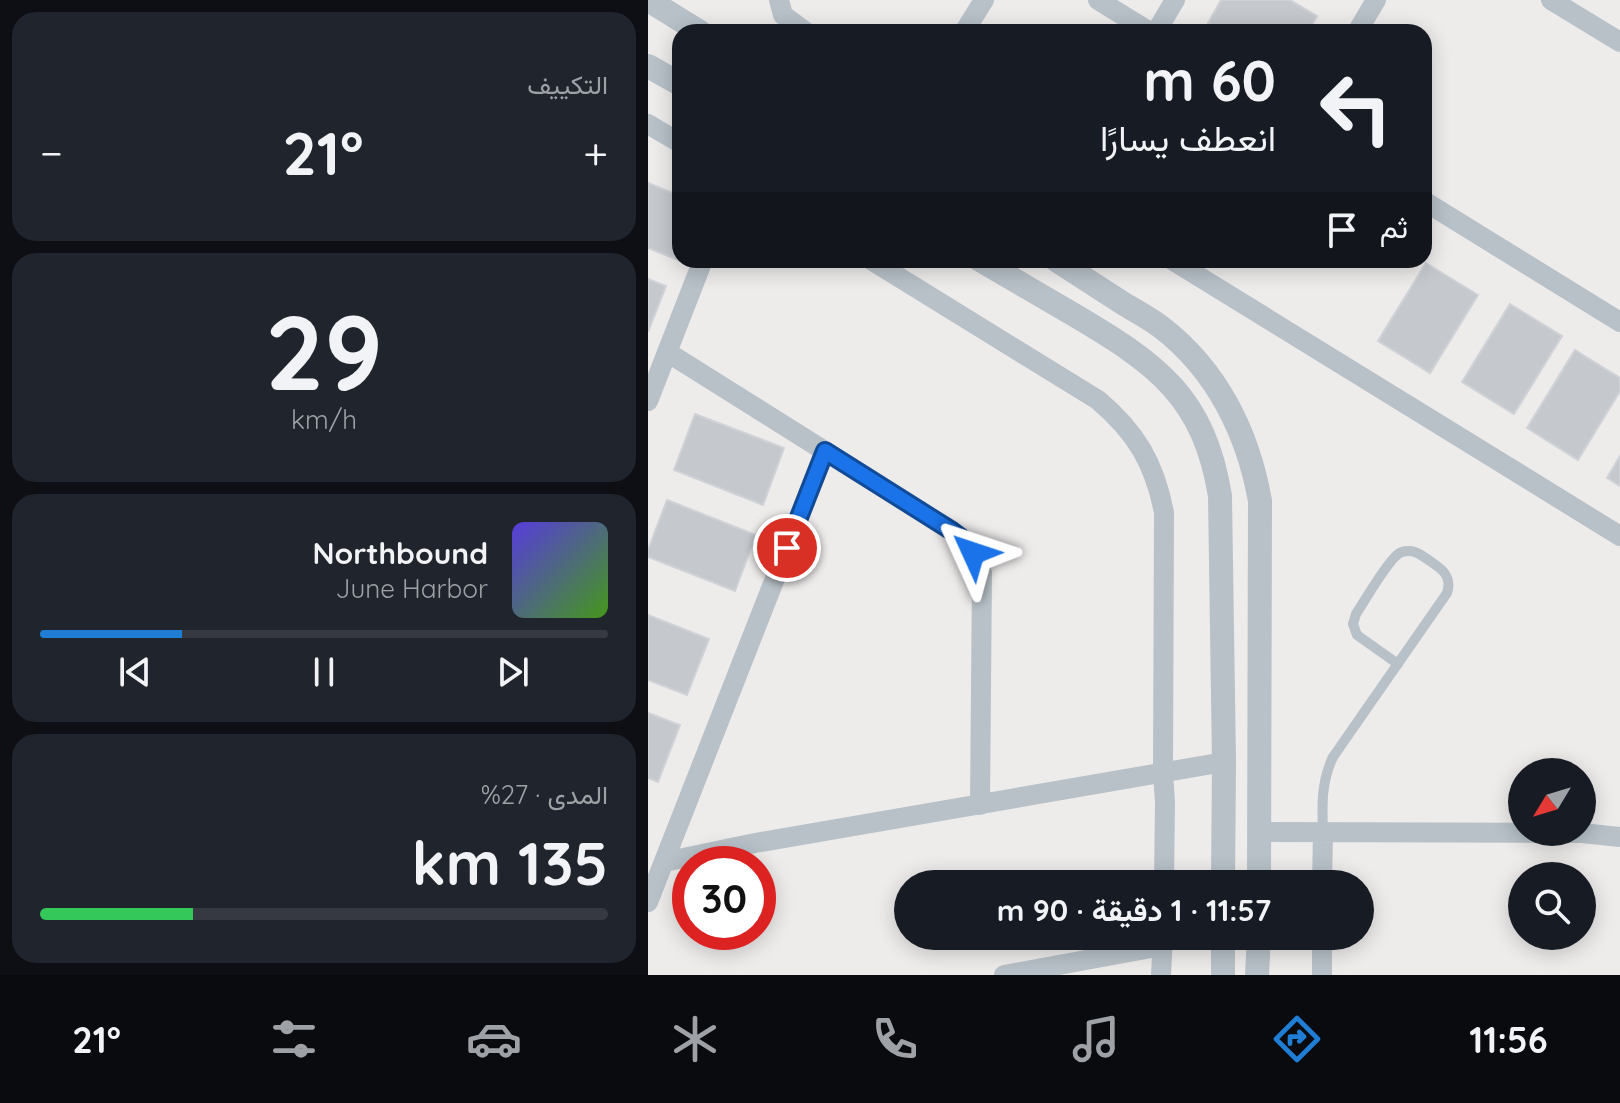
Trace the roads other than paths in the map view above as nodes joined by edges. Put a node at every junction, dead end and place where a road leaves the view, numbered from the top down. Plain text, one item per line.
1 (648, 0) edge
2 (768, 0) edge
3 (779, 0) edge
4 (984, 0) edge
5 (1098, 0) edge
6 (1175, 0) edge
7 (1376, 0) edge
8 (1551, 0) edge
9 (648, 20) edge
10 (686, 24) edge
11 (778, 24) edge
12 (795, 24) edge
13 (969, 24) edge
14 (1137, 24) edge
15 (1161, 24) edge
16 (1362, 24) edge
17 (672, 26) edge
18 (1620, 42) edge
19 (648, 66) edge
20 (672, 80) edge
21 (648, 124) edge
22 (672, 138) edge
23 (1432, 206) edge
24 (700, 268) edge
25 (884, 268) edge
26 (994, 268) edge
27 (1068, 268) edge
28 (1185, 268) edge
29 (1620, 322) edge
30 (667, 352) junction
31 (648, 401) edge
32 (825, 451) junction
33 (1620, 536) edge
34 (1398, 664) junction
35 (1224, 762) junction
36 (1163, 773) junction
37 (980, 805) junction
38 (1259, 832) junction
39 (1323, 833) junction
40 (1620, 837) edge
41 (664, 862) junction
42 (1164, 870) edge
43 (1223, 870) edge
44 (1259, 870) edge
45 (1322, 870) edge
46 (648, 902) edge
47 (1120, 950) edge
48 (1162, 950) edge
49 (1223, 950) edge
50 (1258, 950) edge
51 (1322, 950) edge
52 (1004, 975) edge
53 (1161, 975) edge
54 (1223, 975) edge
55 (1257, 975) edge
56 (1322, 975) edge

1 - 10 street
2 - 11 street
3 - 12 street
4 - 13 street
5 - 14 street
6 - 15 street
7 - 16 street
8 - 18 street
9 - 17 street
19 - 20 street
21 - 22 street
23 - 29 street
24 - 30 street
25 - 36 street
26 - 35 street
27 - 38 street
28 - 33 street
30 - 31 street
30 - 32 street
32 - 37 street
32 - 41 street
34 - 34 lane
34 - 39 lane
35 - 36 street
35 - 43 street
36 - 37 street
36 - 42 street
37 - 41 street
38 - 39 street
38 - 44 street
39 - 40 street
39 - 45 street
41 - 46 street
47 - 52 street
48 - 53 street
49 - 54 street
50 - 55 street
51 - 56 street

